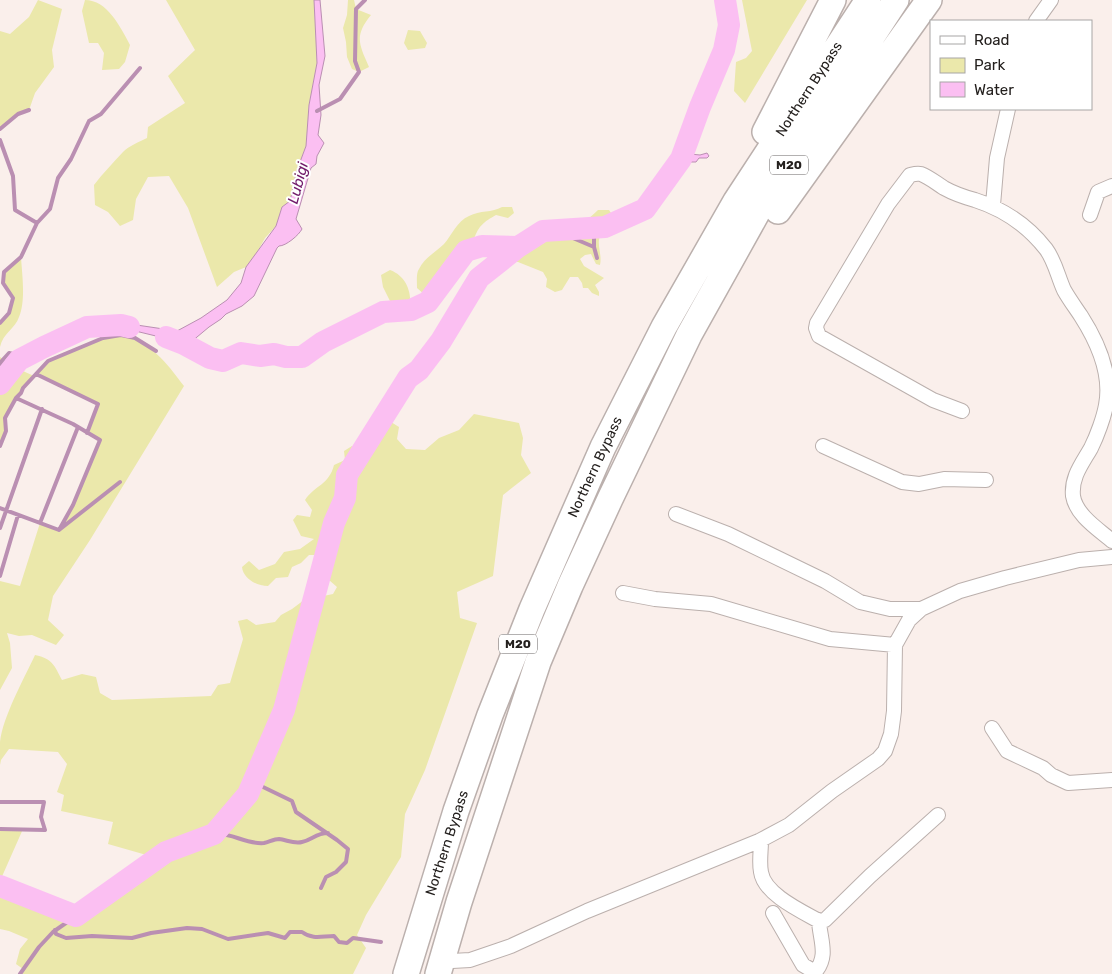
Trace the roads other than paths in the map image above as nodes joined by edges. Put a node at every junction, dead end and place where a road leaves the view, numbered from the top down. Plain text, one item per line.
1 (833, 0) edge
2 (868, 0) edge
3 (896, 0) edge
4 (929, 0) edge
5 (1051, 0) edge
6 (1037, 20) edge
7 (1008, 110) edge
8 (1112, 186) edge
9 (993, 206) junction
10 (1090, 215) dead end
11 (664, 328) junction
12 (689, 335) junction
13 (962, 411) dead end
14 (823, 446) dead end
15 (986, 480) dead end
16 (676, 514) dead end
17 (1112, 541) edge
18 (1112, 557) edge
19 (623, 593) dead end
20 (920, 609) junction
21 (895, 645) junction
22 (992, 728) dead end
23 (1112, 780) edge
24 (938, 816) dead end
25 (761, 841) junction
26 (773, 913) dead end
27 (819, 921) junction
28 (445, 968) edge
29 (406, 974) edge

1 - 11 highway
2 - 11 highway, Northern Bypass / M20
3 - 12 highway, Northern Bypass / M20
4 - 12 highway
5 - 6 street
7 - 9 street
8 - 10 street
9 - 13 street
9 - 17 street
11 - 29 highway, Northern Bypass / M20
12 - 28 highway, Northern Bypass / M20
14 - 15 street
16 - 20 street
18 - 20 street
19 - 21 street
20 - 21 street
21 - 25 street
22 - 23 street
24 - 27 street
25 - 27 street
25 - 28 street
26 - 27 street

